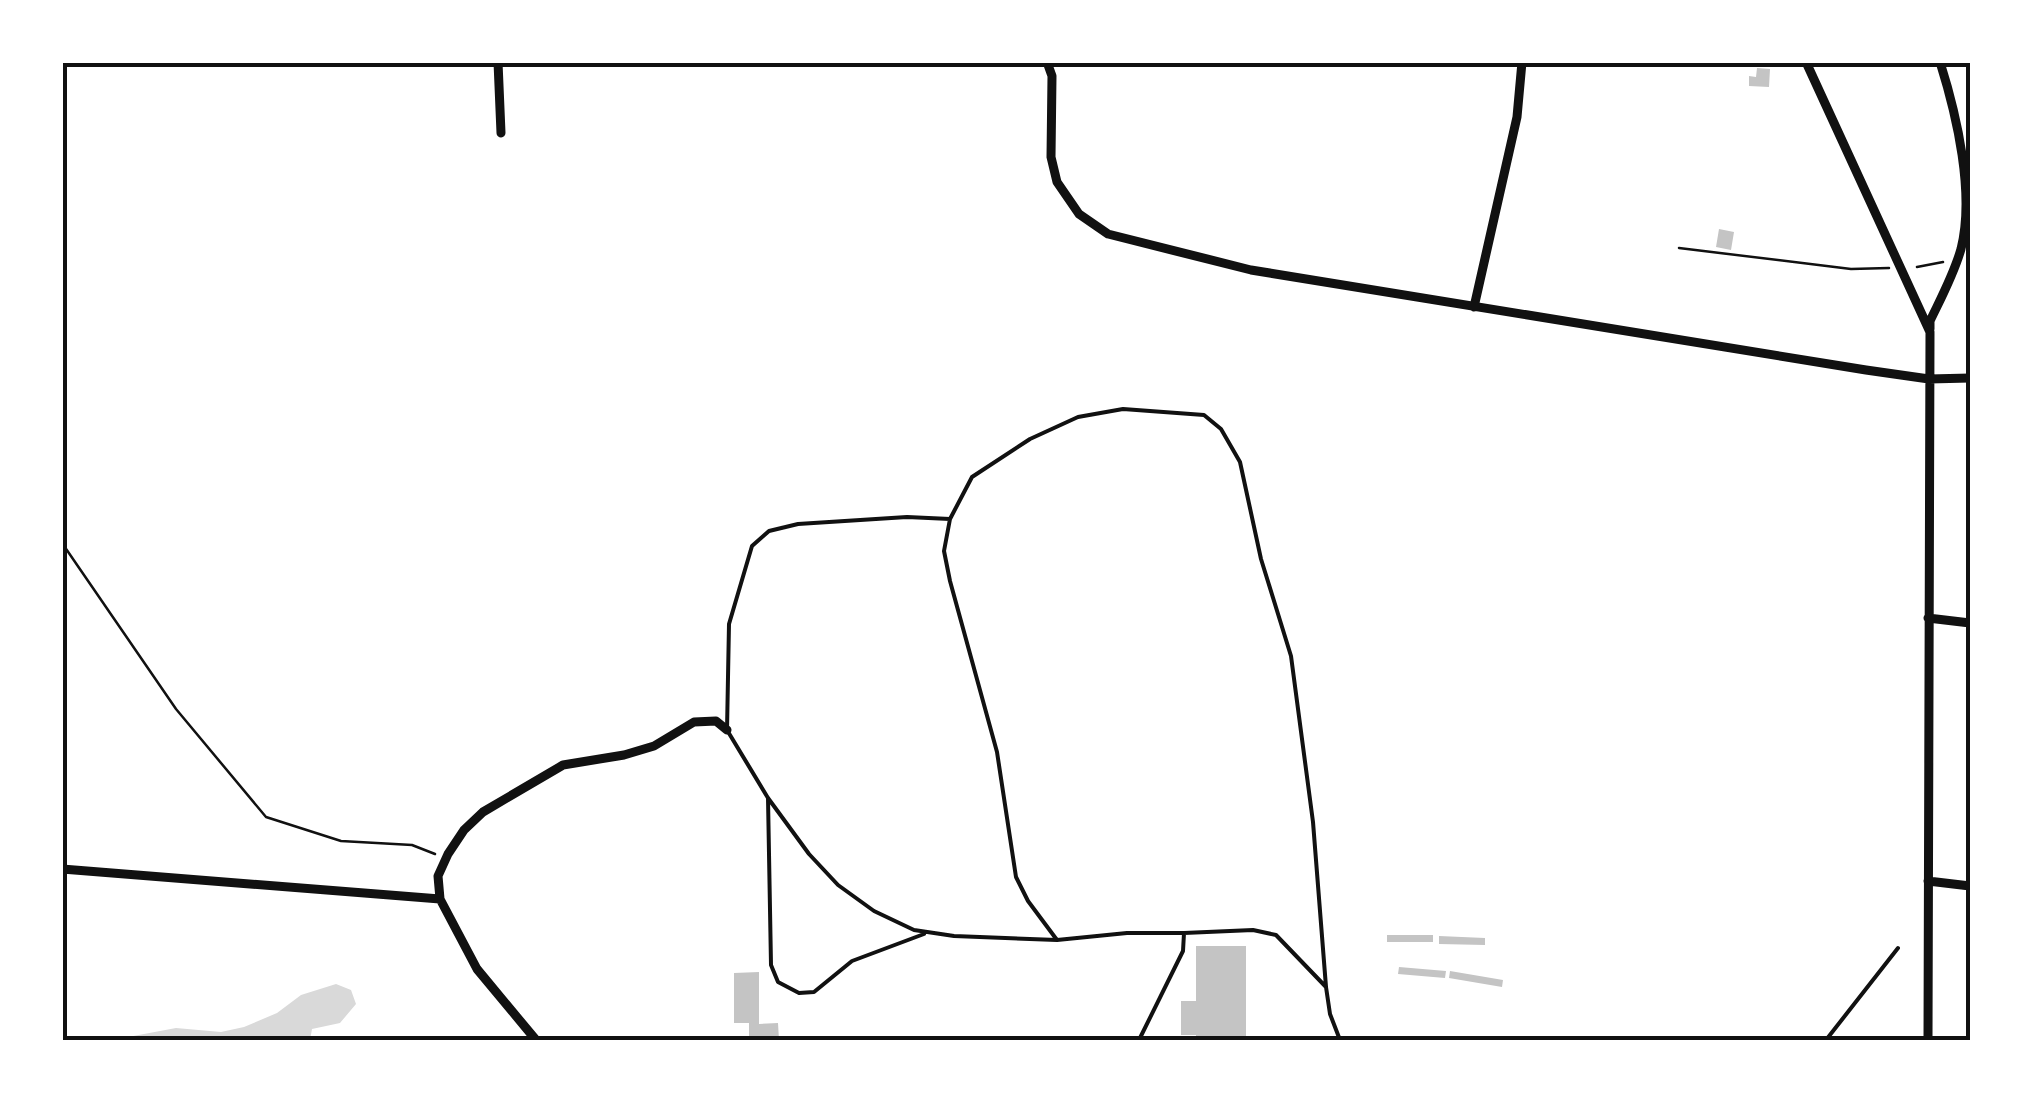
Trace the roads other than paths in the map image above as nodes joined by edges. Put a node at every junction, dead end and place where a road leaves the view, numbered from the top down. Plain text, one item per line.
1 (498, 62) edge
2 (1047, 62) edge
3 (1522, 62) edge
4 (1806, 62) edge
5 (1940, 62) edge
6 (501, 132) dead end
7 (1474, 308) junction
8 (1930, 332) junction
9 (1929, 378) junction
10 (1970, 378) edge
11 (950, 519) junction
12 (1928, 618) junction
13 (1970, 623) edge
14 (727, 730) junction
15 (768, 798) junction
16 (62, 869) edge
17 (1928, 881) junction
18 (1970, 886) edge
19 (440, 900) junction
20 (929, 933) junction
21 (1184, 933) junction
22 (1057, 940) junction
23 (1898, 948) dead end
24 (1326, 987) junction
25 (536, 1040) edge
26 (1140, 1040) edge
27 (1340, 1040) edge
28 (1826, 1040) edge
29 (1928, 1040) edge

1 - 6 street
2 - 7 street
3 - 7 street
4 - 8 street
5 - 8 street
7 - 9 street
8 - 9 street
9 - 10 street
9 - 12 street
11 - 14 lane
11 - 22 lane
11 - 24 lane
12 - 13 street
12 - 17 street
14 - 15 lane
14 - 19 street
15 - 20 lane
15 - 20 lane
16 - 19 street
17 - 18 street
17 - 29 street
19 - 25 street
20 - 22 lane
21 - 22 lane
21 - 24 lane
21 - 26 lane
23 - 28 lane
24 - 27 lane

